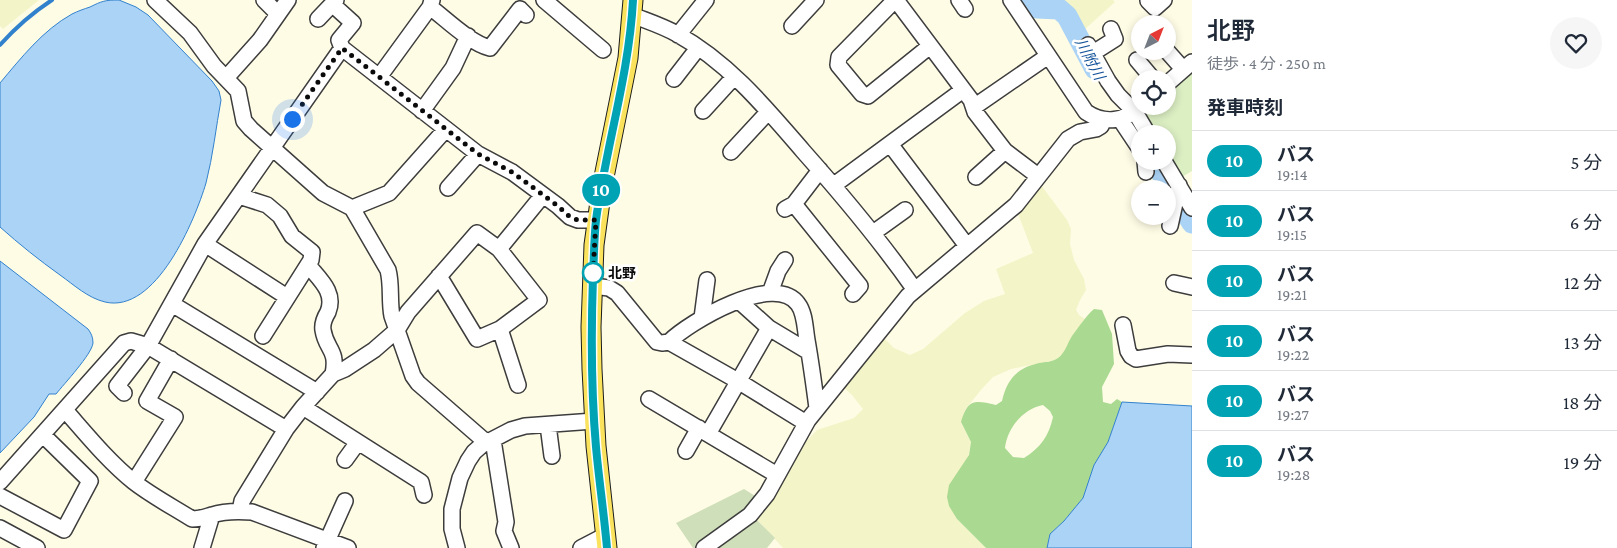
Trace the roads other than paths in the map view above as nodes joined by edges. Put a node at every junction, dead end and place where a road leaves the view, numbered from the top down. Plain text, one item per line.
1 (155, 0) edge
2 (264, 0) edge
3 (288, 0) edge
4 (544, 0) edge
5 (706, 0) edge
6 (816, 0) edge
7 (895, 0) edge
8 (1011, 0) edge
9 (1164, 0) edge
10 (1148, 1) edge
11 (334, 2) edge
12 (431, 3) edge
13 (632, 7) edge
14 (278, 14) junction
15 (526, 15) dead end
16 (318, 19) dead end
17 (792, 26) dead end
18 (1111, 29) dead end
19 (678, 35) junction
20 (468, 36) junction
21 (930, 46) junction
22 (342, 48) junction
23 (698, 48) junction
24 (628, 53) junction
25 (1048, 56) junction
26 (1176, 57) edge
27 (1137, 60) dead end
28 (1188, 66) edge
29 (1145, 70) edge
30 (1176, 76) edge
31 (734, 77) junction
32 (226, 78) junction
33 (379, 78) junction
34 (674, 80) dead end
35 (963, 90) junction
36 (974, 107) junction
37 (422, 111) junction
38 (703, 111) dead end
39 (768, 112) junction
40 (1130, 114) edge
41 (1104, 120) junction
42 (1140, 125) edge
43 (446, 129) junction
44 (890, 144) junction
45 (272, 148) junction
46 (1005, 151) junction
47 (731, 152) dead end
48 (478, 154) junction
49 (820, 170) junction
50 (1168, 170) edge
51 (1038, 176) junction
52 (976, 177) dead end
53 (834, 185) junction
54 (448, 188) dead end
55 (1177, 193) junction
56 (542, 195) junction
57 (239, 196) junction
58 (352, 208) junction
59 (1192, 208) edge
60 (905, 210) dead end
61 (596, 220) junction
62 (1170, 226) dead end
63 (874, 233) junction
64 (205, 244) junction
65 (967, 246) junction
66 (499, 249) junction
67 (785, 260) dead end
68 (308, 265) junction
69 (439, 276) junction
70 (707, 280) dead end
71 (1174, 283) dead end
72 (593, 286) junction
73 (1192, 287) edge
74 (915, 290) junction
75 (770, 293) junction
76 (853, 294) dead end
77 (287, 298) junction
78 (739, 301) junction
79 (172, 304) junction
80 (702, 318) junction
81 (1123, 325) dead end
82 (500, 328) junction
83 (769, 328) junction
84 (397, 330) junction
85 (263, 336) dead end
86 (669, 342) junction
87 (148, 346) junction
88 (808, 352) junction
89 (1192, 355) edge
90 (171, 359) junction
91 (333, 374) junction
92 (738, 381) junction
93 (518, 385) dead end
94 (317, 392) junction
95 (124, 393) dead end
96 (649, 399) dead end
97 (303, 407) junction
98 (817, 408) junction
99 (65, 410) junction
100 (594, 421) junction
101 (806, 423) junction
102 (548, 425) junction
103 (286, 429) junction
104 (703, 431) junction
105 (43, 435) junction
106 (490, 441) junction
107 (358, 442) junction
108 (686, 451) dead end
109 (552, 456) dead end
110 (345, 460) dead end
111 (777, 475) junction
112 (0, 482) edge
113 (134, 482) junction
114 (424, 495) dead end
115 (0, 496) edge
116 (345, 501) dead end
117 (240, 511) junction
118 (212, 515) junction
119 (0, 528) edge
120 (606, 542) edge
121 (325, 544) edge
122 (32, 547) edge
123 (202, 548) edge
124 (348, 548) edge
125 (457, 548) edge
126 (511, 548) edge
127 (581, 548) edge
128 (704, 548) edge

1 - 32 street
2 - 14 street
3 - 14 street
4 - 24 street
5 - 19 street
6 - 17 street
7 - 21 street
7 - 21 street
8 - 25 street
9 - 10 street
11 - 16 street
11 - 22 street
12 - 20 street
12 - 33 street
13 - 19 street
13 - 24 main road
14 - 32 street
15 - 20 street
18 - 40 street
19 - 23 street
20 - 37 street
21 - 35 street
22 - 33 street
22 - 45 street
23 - 31 street
23 - 34 street
24 - 61 main road
25 - 36 street
25 - 41 street
26 - 28 street
27 - 29 street
28 - 30 street
31 - 38 street
31 - 39 street
32 - 45 street
33 - 37 street
35 - 36 street
35 - 44 street
36 - 46 street
37 - 43 street
39 - 47 street
39 - 49 street
40 - 41 street
40 - 42 street
41 - 51 street
43 - 48 street
43 - 58 street
44 - 53 street
44 - 65 street
45 - 57 street
45 - 58 street
46 - 51 street
46 - 52 street
48 - 54 street
48 - 56 street
49 - 53 street
49 - 76 street
50 - 55 street
51 - 65 street
53 - 63 street
55 - 59 street
55 - 62 street
56 - 61 street
56 - 66 street
57 - 64 street
57 - 68 street
58 - 84 street
60 - 63 street
61 - 72 main road
63 - 74 street
64 - 77 street
64 - 79 street
65 - 74 street
66 - 69 street
66 - 82 street
67 - 75 street
68 - 77 street
68 - 91 street
69 - 82 street
69 - 84 street
70 - 80 street
71 - 73 street
72 - 86 street
72 - 100 main road
74 - 98 street
75 - 78 street
75 - 88 street
77 - 85 street
78 - 80 street
78 - 83 street
79 - 87 street
79 - 94 street
80 - 86 street
81 - 89 street
82 - 93 street
83 - 88 street
83 - 92 street
84 - 91 street
84 - 106 street
86 - 92 street
87 - 90 street
87 - 95 street
87 - 99 street
88 - 98 street
90 - 103 street
90 - 113 street
91 - 94 street
92 - 101 street
92 - 104 street
94 - 97 street
96 - 104 street
97 - 103 street
97 - 107 street
98 - 101 street
99 - 105 street
99 - 113 street
100 - 102 street
100 - 120 main road
101 - 111 street
102 - 106 street
102 - 109 street
103 - 117 street
104 - 108 street
104 - 111 street
105 - 112 street
105 - 115 street
106 - 125 street
106 - 126 street
107 - 110 street
107 - 114 street
111 - 128 street
113 - 118 street
116 - 121 street
117 - 118 street
117 - 121 street
118 - 123 street
119 - 122 street
120 - 127 street
121 - 124 street

